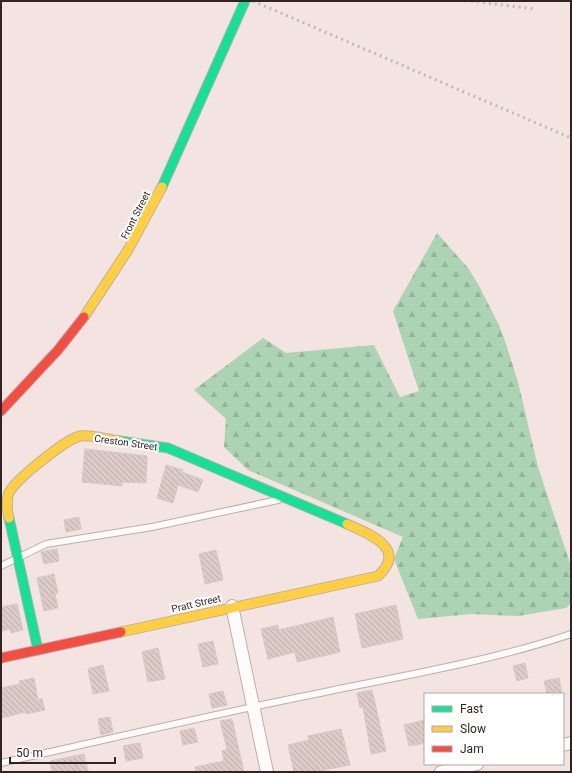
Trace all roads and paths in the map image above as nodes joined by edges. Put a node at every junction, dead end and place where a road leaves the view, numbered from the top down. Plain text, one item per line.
1 (245, 1) edge
2 (1, 411) edge
3 (287, 498) junction
4 (17, 558) junction
5 (390, 562) joint
6 (1, 566) edge
7 (232, 606) junction
8 (571, 634) edge
9 (38, 650) junction
10 (1, 658) edge
11 (254, 706) junction
12 (1, 763) edge
13 (472, 765) edge
14 (267, 772) edge
15 (441, 772) edge

1 - 2 street, Front Street
3 - 4 lane
3 - 4 street, Creston Street
3 - 5 street, Creston Street
4 - 6 lane
4 - 9 street, Creston Street
5 - 7 street, Pratt Street
7 - 9 street, Pratt Street
7 - 11 street
8 - 11 lane
9 - 10 street, Pratt Street
11 - 12 lane
11 - 14 street
13 - 15 street

